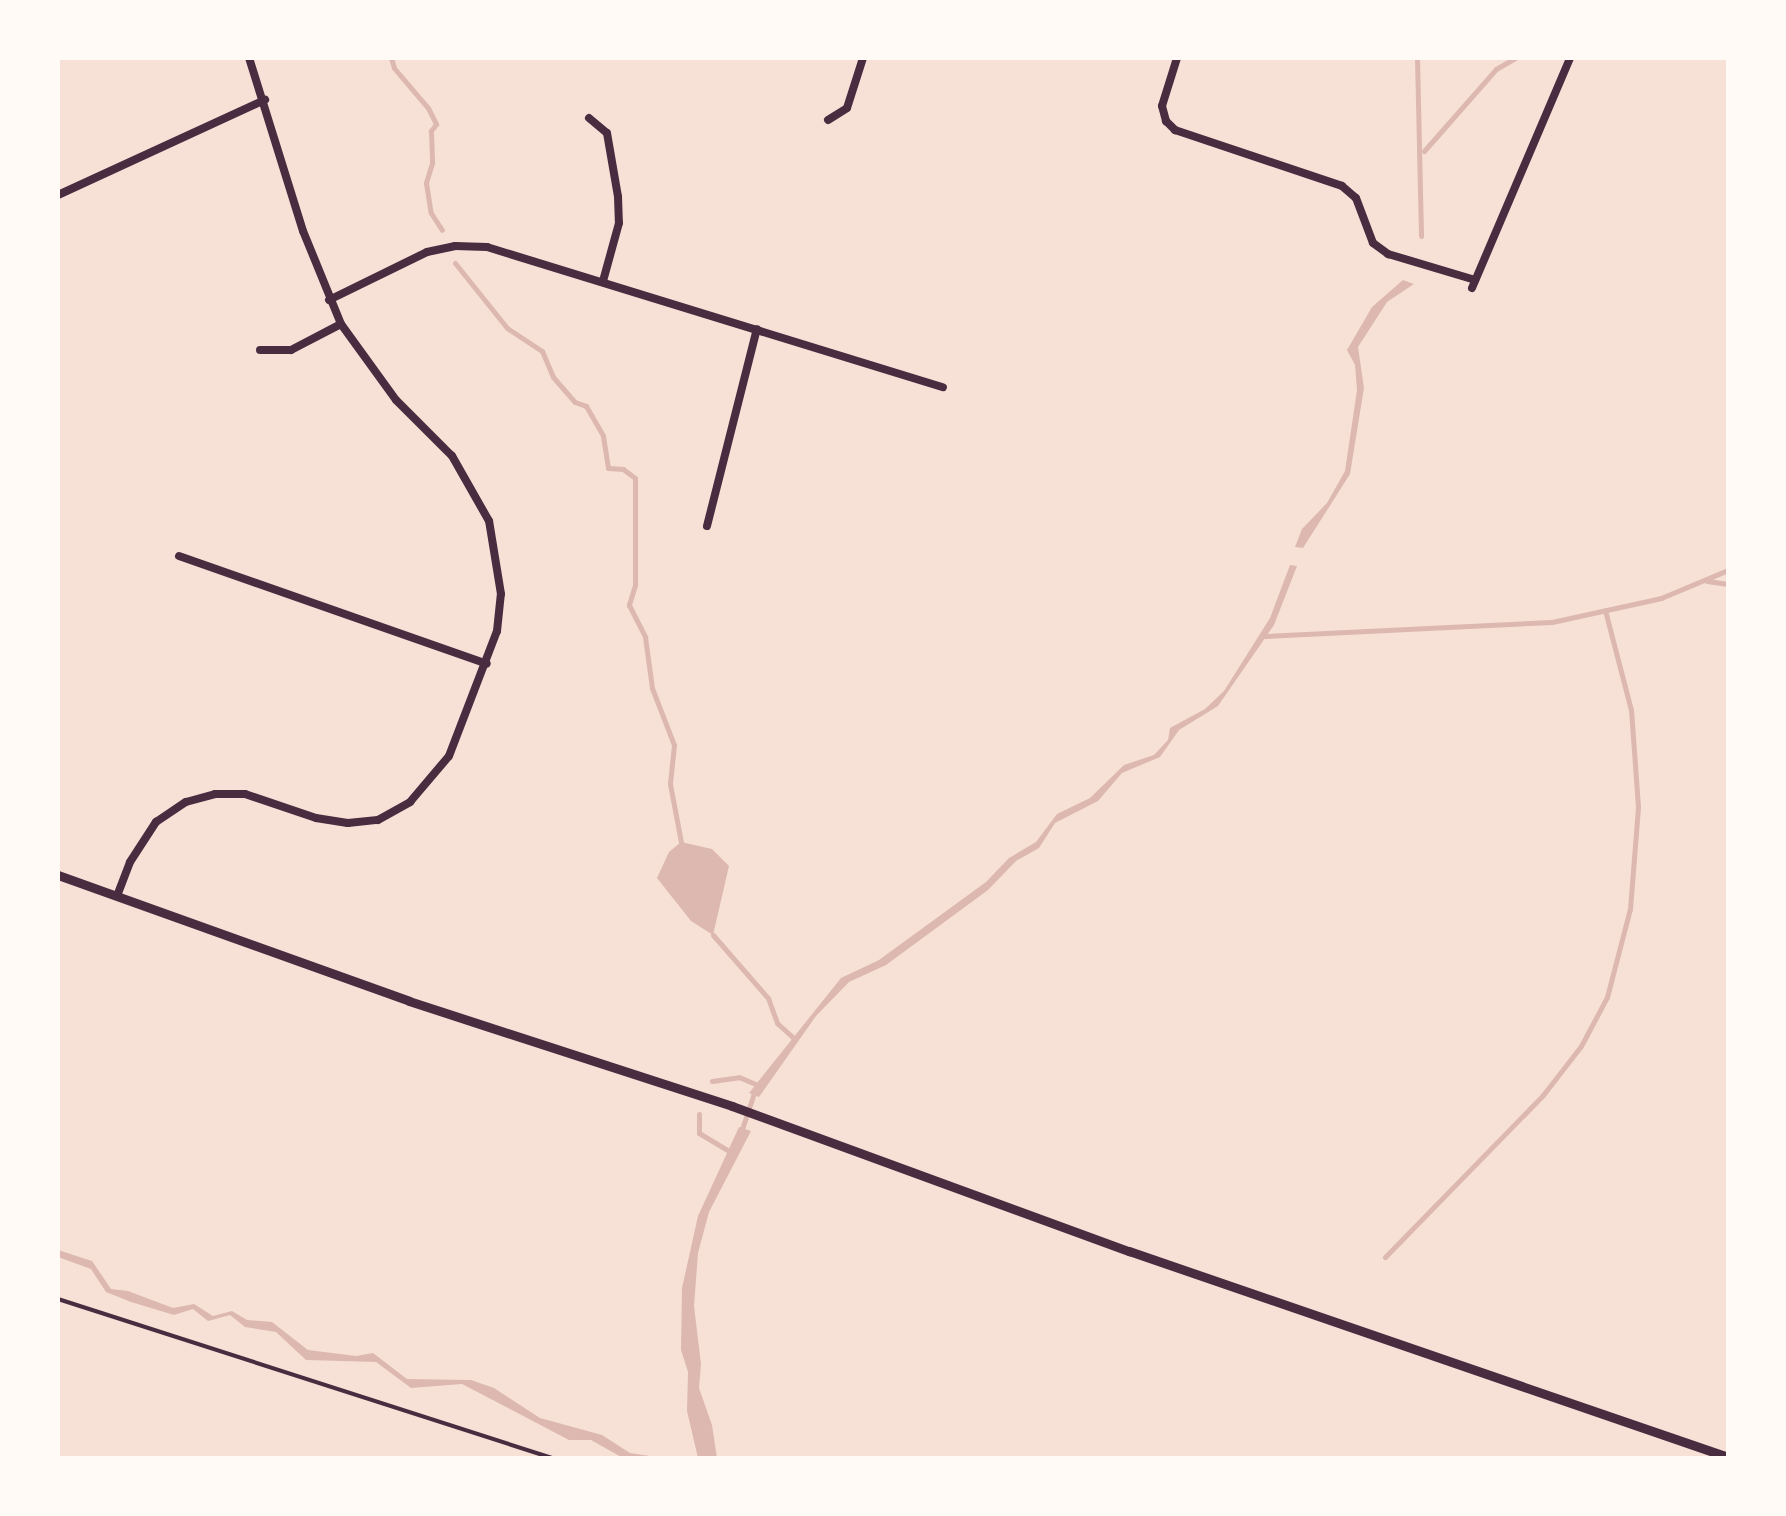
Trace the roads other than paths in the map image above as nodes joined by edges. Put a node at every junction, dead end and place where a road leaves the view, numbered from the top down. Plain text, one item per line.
1 (250, 58) edge
2 (863, 58) edge
3 (1177, 58) edge
4 (1570, 58) edge
5 (266, 100) junction
6 (589, 118) dead end
7 (828, 120) dead end
8 (58, 195) edge
9 (603, 281) junction
10 (329, 300) junction
11 (341, 324) junction
12 (757, 330) junction
13 (260, 350) dead end
14 (943, 387) dead end
15 (707, 526) dead end
16 (180, 556) dead end
17 (487, 664) junction
18 (58, 875) edge
19 (117, 896) junction
20 (58, 1300) edge
21 (1728, 1457) edge
22 (552, 1458) edge

1 - 5 street
2 - 7 street
3 - 4 street
5 - 8 street
5 - 10 street
6 - 9 street
9 - 10 street
9 - 12 street
10 - 11 street
11 - 13 street
11 - 17 street
12 - 14 street
12 - 15 street
16 - 17 street
17 - 19 street
18 - 19 street
19 - 21 street
20 - 22 lane

